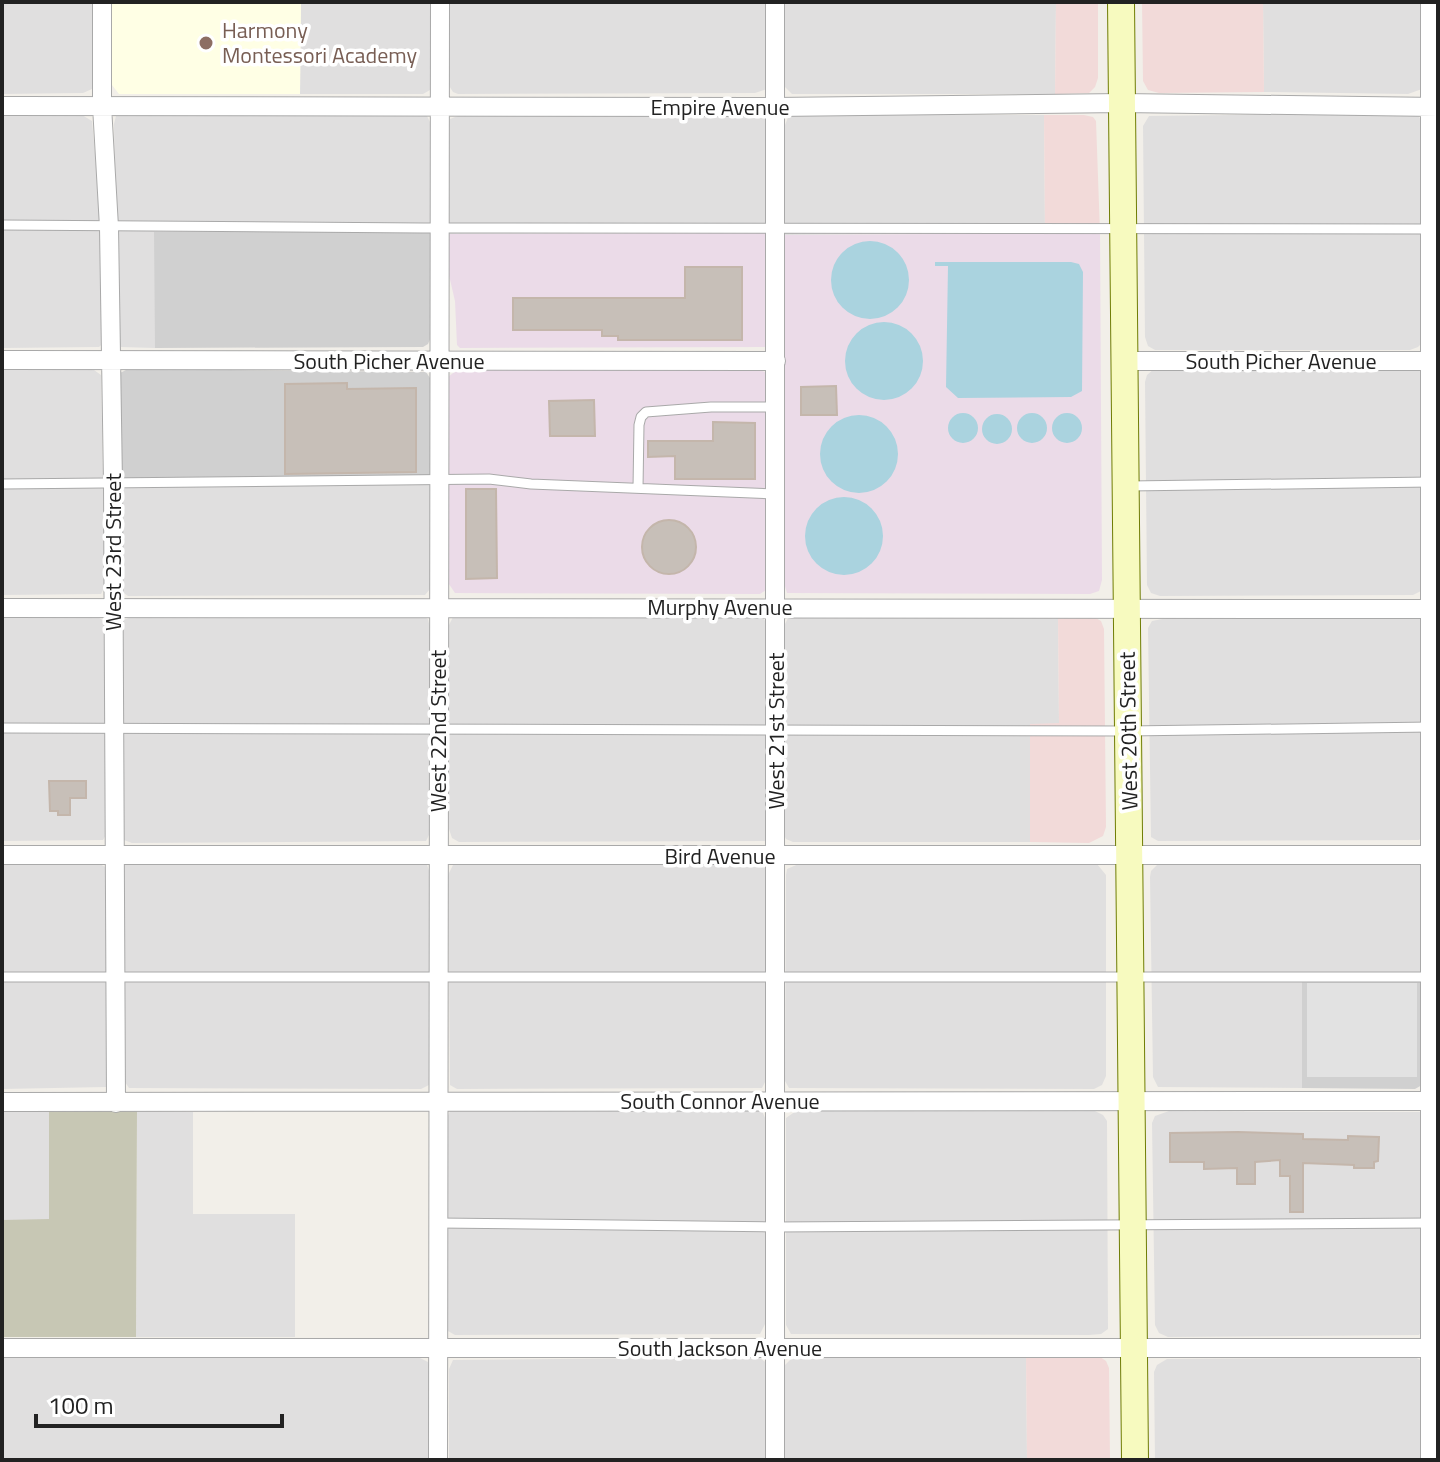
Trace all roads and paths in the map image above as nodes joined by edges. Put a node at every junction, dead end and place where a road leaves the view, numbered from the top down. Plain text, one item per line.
1 (102, 2) edge
2 (440, 2) edge
3 (775, 2) edge
4 (1121, 2) edge
5 (1430, 2) edge
6 (1122, 103) junction
7 (2, 106) edge
8 (102, 106) junction
9 (1434, 106) edge
10 (438, 107) junction
11 (775, 107) junction
12 (2, 225) edge
13 (109, 227) junction
14 (775, 227) junction
15 (438, 228) junction
16 (1123, 229) junction
17 (1434, 229) edge
18 (2, 360) edge
19 (110, 360) junction
20 (438, 361) junction
21 (776, 361) junction
22 (1124, 361) junction
23 (1434, 361) edge
24 (774, 407) junction
25 (438, 479) junction
26 (1434, 482) edge
27 (2, 484) edge
28 (113, 484) junction
29 (1126, 486) junction
30 (638, 488) junction
31 (776, 494) junction
32 (438, 607) junction
33 (776, 607) junction
34 (2, 608) edge
35 (114, 608) junction
36 (1127, 609) junction
37 (1434, 609) edge
38 (115, 727) junction
39 (1434, 727) edge
40 (2, 728) edge
41 (438, 729) junction
42 (776, 730) junction
43 (1128, 731) junction
44 (115, 854) junction
45 (2, 855) edge
46 (438, 855) junction
47 (1434, 855) edge
48 (775, 856) junction
49 (1129, 856) junction
50 (2, 977) edge
51 (116, 977) junction
52 (775, 977) junction
53 (1130, 977) junction
54 (1434, 977) edge
55 (438, 978) junction
56 (775, 1101) junction
57 (1132, 1101) junction
58 (1434, 1101) edge
59 (2, 1102) edge
60 (438, 1102) junction
61 (116, 1103) junction
62 (438, 1223) junction
63 (1431, 1223) junction
64 (1133, 1225) junction
65 (775, 1227) junction
66 (2, 1348) edge
67 (438, 1348) junction
68 (775, 1348) junction
69 (1134, 1348) junction
70 (1434, 1348) edge
71 (438, 1460) edge
72 (775, 1460) edge
73 (1135, 1460) edge
74 (1430, 1460) edge

1 - 8 street, West 23rd Street
2 - 10 street, West 22nd Street
3 - 11 street, West 21st Street
4 - 6 main road, West 20th Street
5 - 9 street
6 - 9 street, Empire Avenue
6 - 11 street, Empire Avenue
6 - 16 main road, West 20th Street
7 - 8 street, Empire Avenue
8 - 10 street, Empire Avenue
8 - 13 street, West 23rd Street
9 - 17 street
10 - 11 street, Empire Avenue
10 - 15 street, West 22nd Street
11 - 14 street, West 21st Street
12 - 13 lane
13 - 15 lane
13 - 19 street, West 23rd Street
14 - 15 lane
14 - 16 lane
14 - 21 street, West 21st Street
15 - 20 street, West 22nd Street
16 - 17 lane
16 - 22 main road, West 20th Street
17 - 23 street
18 - 19 street, South Picher Avenue
19 - 20 street, South Picher Avenue
19 - 28 street, West 23rd Street
20 - 21 street, South Picher Avenue
20 - 25 street, West 22nd Street
21 - 24 street, West 21st Street
22 - 23 street, South Picher Avenue
22 - 29 main road, West 20th Street
23 - 26 street
24 - 30 lane
24 - 31 street, West 21st Street
25 - 28 lane
25 - 30 lane
25 - 32 street, West 22nd Street
26 - 29 lane
26 - 37 street
27 - 28 lane
28 - 35 street, West 23rd Street
29 - 36 main road, West 20th Street
30 - 31 lane
31 - 33 street, West 21st Street
32 - 33 street, Murphy Avenue
32 - 35 street, Murphy Avenue
32 - 41 street, West 22nd Street
33 - 36 street, Murphy Avenue
33 - 42 street, West 21st Street
34 - 35 street, Murphy Avenue
35 - 38 street, West 23rd Street
36 - 37 street, Murphy Avenue
36 - 43 main road, West 20th Street
37 - 39 street
38 - 40 lane
38 - 41 lane
38 - 44 street, West 23rd Street
39 - 43 lane
39 - 47 street
41 - 42 lane
41 - 46 street, West 22nd Street
42 - 43 lane
42 - 48 street, West 21st Street
43 - 49 main road, West 20th Street
44 - 45 street, Bird Avenue
44 - 46 street, Bird Avenue
44 - 51 street, West 23rd Street
46 - 48 street, Bird Avenue
46 - 55 street, West 22nd Street
47 - 49 street, Bird Avenue
47 - 54 street
48 - 49 street, Bird Avenue
48 - 52 street, West 21st Street
49 - 53 main road, West 20th Street
50 - 51 lane
51 - 55 lane
51 - 61 street, West 23rd Street
52 - 53 lane
52 - 55 lane
52 - 56 street, West 21st Street
53 - 54 lane
53 - 57 main road, West 20th Street
54 - 58 street
55 - 60 street, West 22nd Street
56 - 57 street, South Connor Avenue
56 - 60 street, South Connor Avenue
56 - 65 street, West 21st Street
57 - 58 street, South Connor Avenue
57 - 64 main road, West 20th Street
58 - 63 street
59 - 61 street, South Connor Avenue
60 - 61 street, South Connor Avenue
60 - 62 street, West 22nd Street
62 - 65 lane
62 - 67 street, West 22nd Street
63 - 64 lane
63 - 70 street
64 - 65 lane
64 - 69 main road, West 20th Street
65 - 68 street, West 21st Street
66 - 67 street, South Jackson Avenue
67 - 68 street, South Jackson Avenue
67 - 71 street, West 22nd Street
68 - 69 street, South Jackson Avenue
68 - 72 street, West 21st Street
69 - 70 street, South Jackson Avenue
69 - 73 main road, West 20th Street
70 - 74 street

